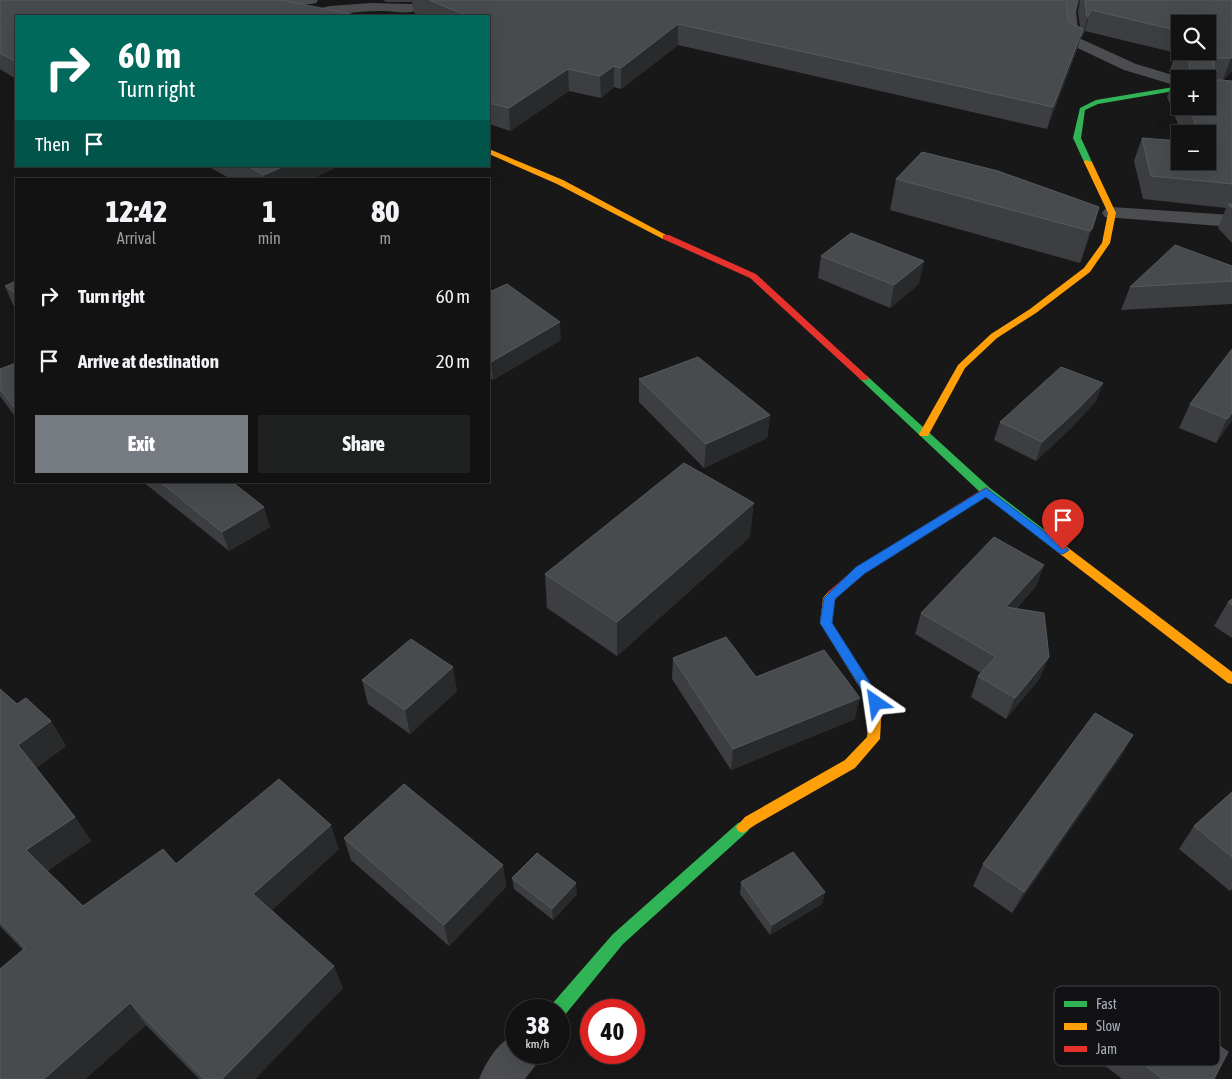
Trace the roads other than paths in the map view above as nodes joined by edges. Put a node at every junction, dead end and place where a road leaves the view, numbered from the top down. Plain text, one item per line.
1 (311, 0) edge
2 (1072, 0) edge
3 (236, 1) edge
4 (412, 8) dead end
5 (307, 15) edge
6 (1171, 79) edge
7 (1171, 90) edge
8 (490, 151) edge
9 (1112, 213) junction
10 (1232, 221) edge
11 (924, 434) junction
12 (986, 491) junction
13 (1232, 679) edge
14 (567, 999) edge
15 (511, 1064) edge
16 (499, 1079) edge

1 - 3 street
2 - 6 street
4 - 5 lane
7 - 9 street
8 - 11 street
9 - 10 street
9 - 11 street
11 - 12 street
12 - 13 street
12 - 14 street
15 - 16 street

